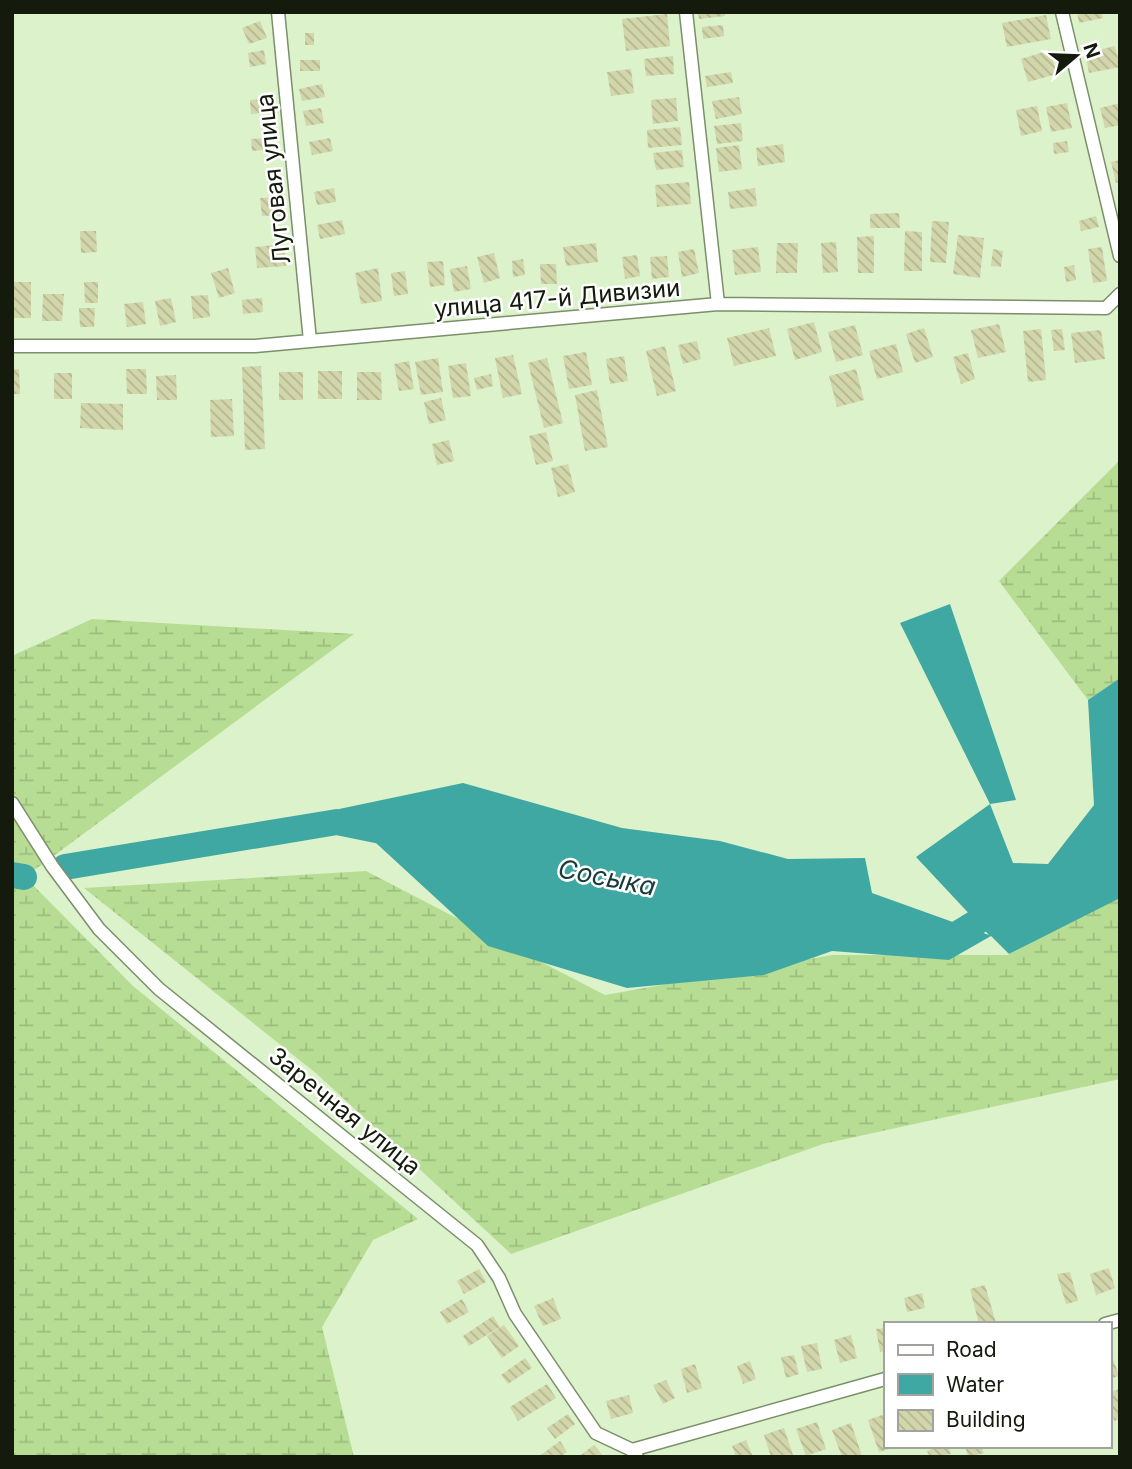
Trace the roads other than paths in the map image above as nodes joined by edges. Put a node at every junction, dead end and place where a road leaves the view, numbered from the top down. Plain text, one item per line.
1 (278, 12) edge
2 (686, 12) edge
3 (1062, 12) edge
4 (1120, 256) edge
5 (1120, 294) edge
6 (718, 304) junction
7 (310, 341) junction
8 (12, 345) edge
9 (12, 803) edge
10 (884, 1379) edge
11 (635, 1453) edge

1 - 7 street, Луговая улица
2 - 6 street
3 - 4 street
5 - 6 street, улица 417-й Дивизии
6 - 7 street, улица 417-й Дивизии
7 - 8 street, улица 417-й Дивизии
9 - 11 street, Заречная улица
10 - 11 street

